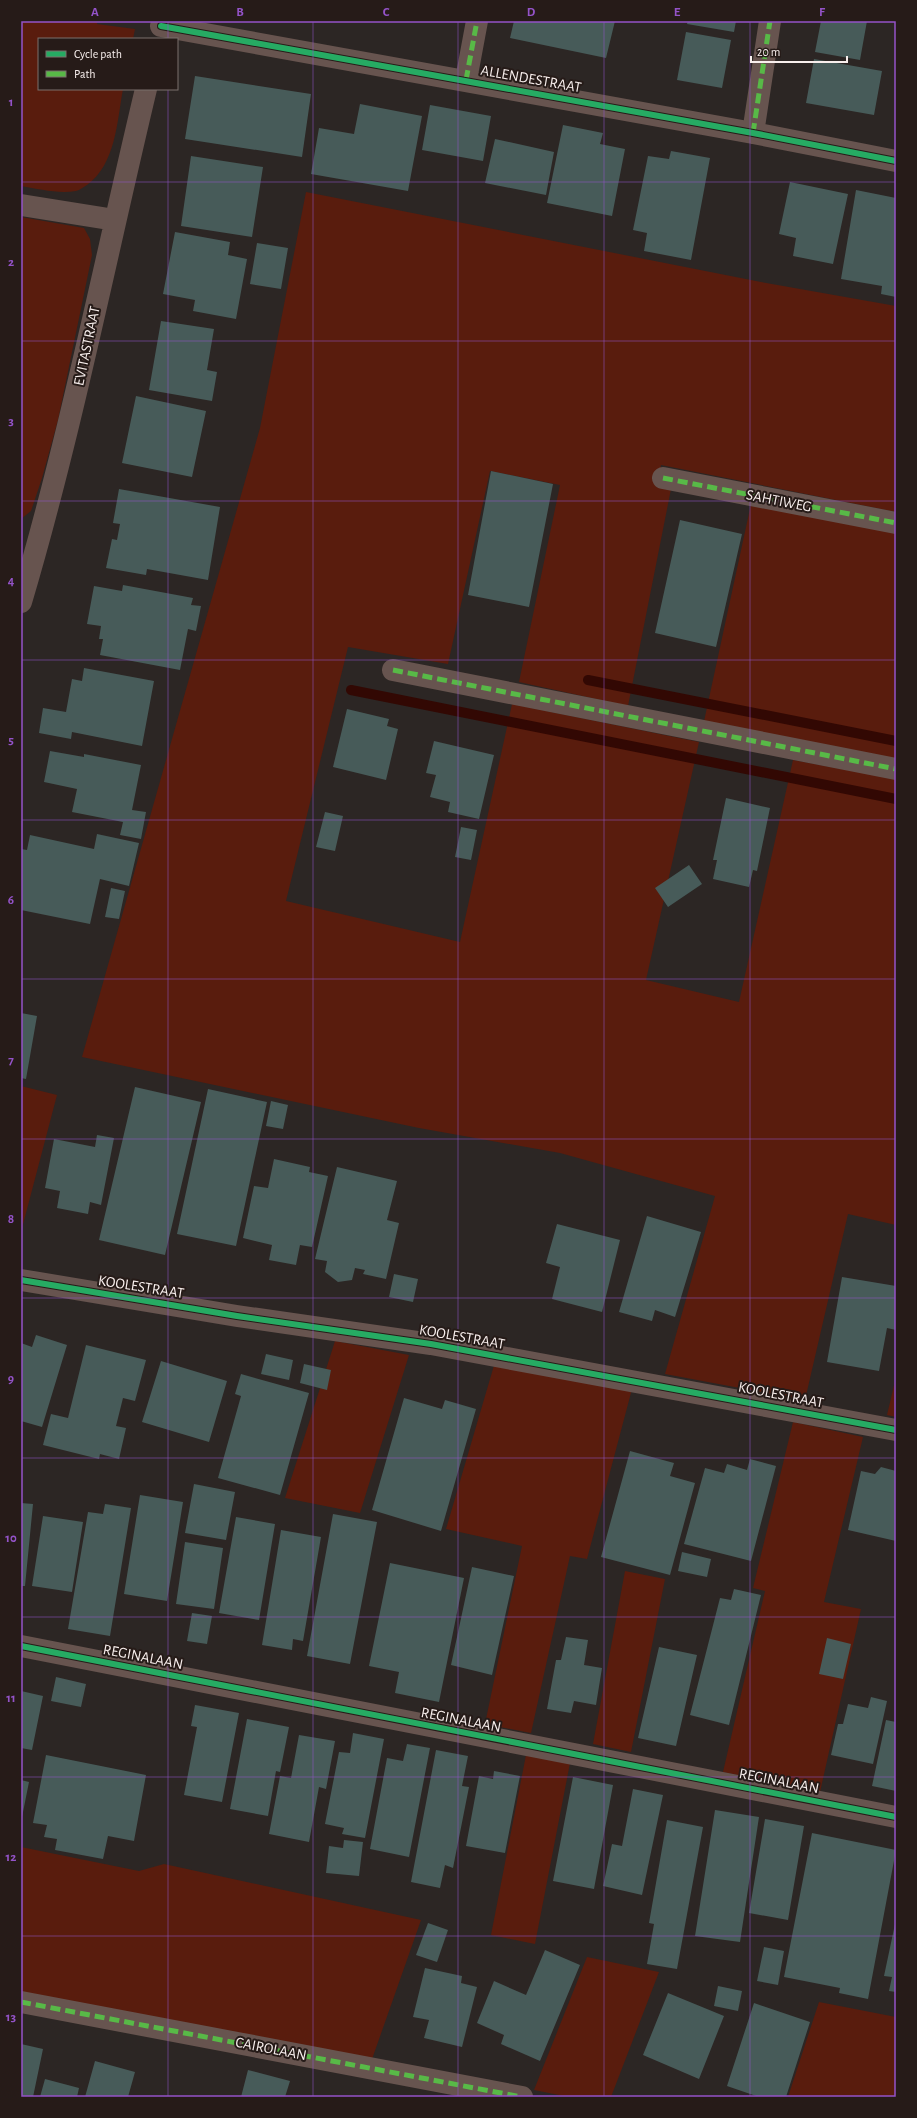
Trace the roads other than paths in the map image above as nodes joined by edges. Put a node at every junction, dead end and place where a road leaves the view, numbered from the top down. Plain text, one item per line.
1 (477, 21) edge
2 (770, 21) edge
3 (161, 29) edge
4 (466, 80) junction
5 (146, 90) edge
6 (753, 133) junction
7 (896, 161) edge
8 (21, 204) edge
9 (115, 220) junction
10 (663, 478) dead end
11 (896, 523) edge
12 (30, 538) edge
13 (21, 602) edge
14 (393, 670) dead end
15 (896, 769) edge
16 (21, 1280) edge
17 (896, 1430) edge
18 (21, 1646) edge
19 (896, 1818) edge
20 (21, 2002) edge
21 (522, 2097) edge

1 - 4 street
2 - 6 street
3 - 4 street, ALLENDESTRAAT
4 - 6 street, ALLENDESTRAAT
5 - 9 street, EVITASTRAAT
6 - 7 street, ALLENDESTRAAT
8 - 9 street
9 - 12 street, EVITASTRAAT
10 - 11 street, SAHTIWEG
12 - 13 street, EVITASTRAAT
14 - 15 street
16 - 17 street, KOOLESTRAAT
18 - 19 street, REGINALAAN
20 - 21 street, CAIROLAAN

